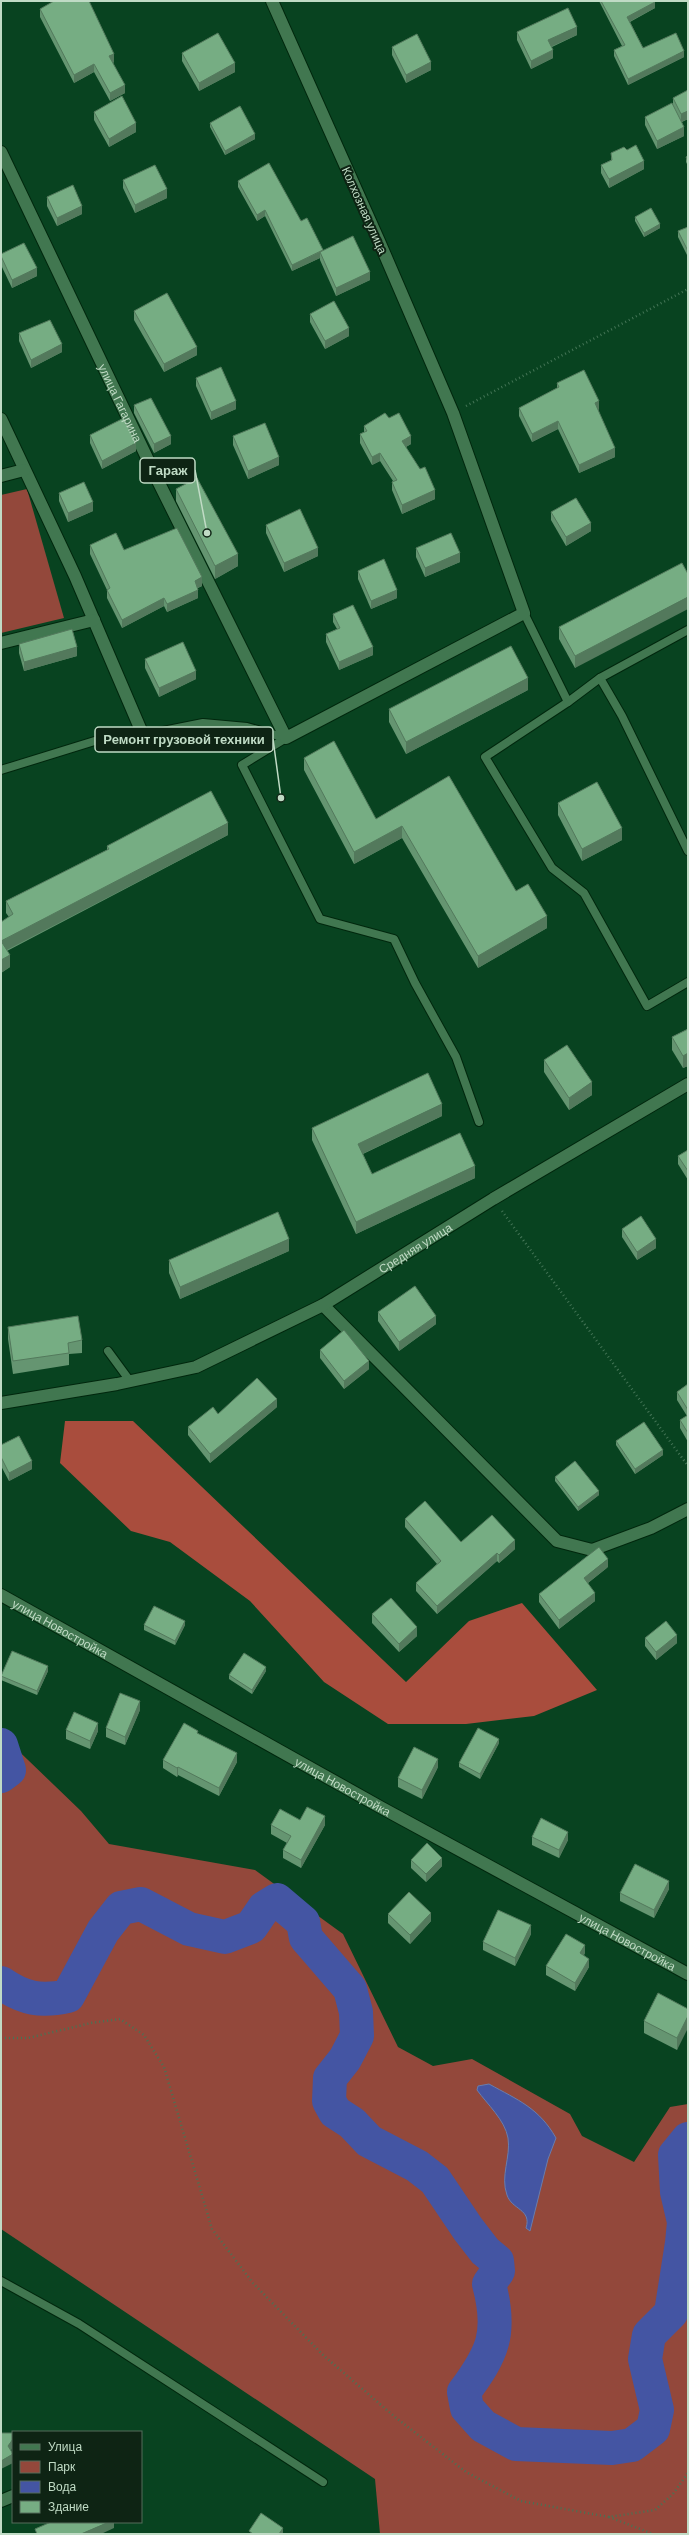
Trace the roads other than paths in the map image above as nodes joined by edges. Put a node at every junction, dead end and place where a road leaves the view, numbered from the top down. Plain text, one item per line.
1 (272, 1) edge
2 (1, 152) edge
3 (1, 419) edge
4 (24, 470) junction
5 (1, 476) edge
6 (524, 613) junction
7 (94, 620) junction
8 (688, 630) edge
9 (1, 643) edge
10 (600, 678) junction
11 (568, 702) junction
12 (143, 735) junction
13 (286, 738) junction
14 (1, 770) edge
15 (688, 851) edge
16 (688, 982) edge
17 (688, 1084) edge
18 (479, 1122) dead end
19 (323, 1305) junction
20 (108, 1351) dead end
21 (130, 1381) junction
22 (1, 1403) edge
23 (688, 1510) edge
24 (1, 1595) edge
25 (688, 1974) edge
26 (1, 2281) edge
27 (323, 2482) dead end
28 (12, 2496) edge
29 (1, 2500) edge

1 - 6 street, Колхозная улица
2 - 13 street, улица Гагарина
3 - 4 street
4 - 5 street
4 - 7 street
6 - 11 lane
6 - 13 street
7 - 9 street
7 - 12 street
8 - 10 lane
10 - 11 lane
10 - 15 lane
11 - 16 lane
12 - 13 lane
12 - 14 lane
13 - 18 lane
17 - 19 street, Средняя улица
19 - 21 street, Средняя улица
19 - 23 street
20 - 21 lane
21 - 22 street, Средняя улица
24 - 25 street, улица Новостройка
26 - 27 lane
28 - 29 street

